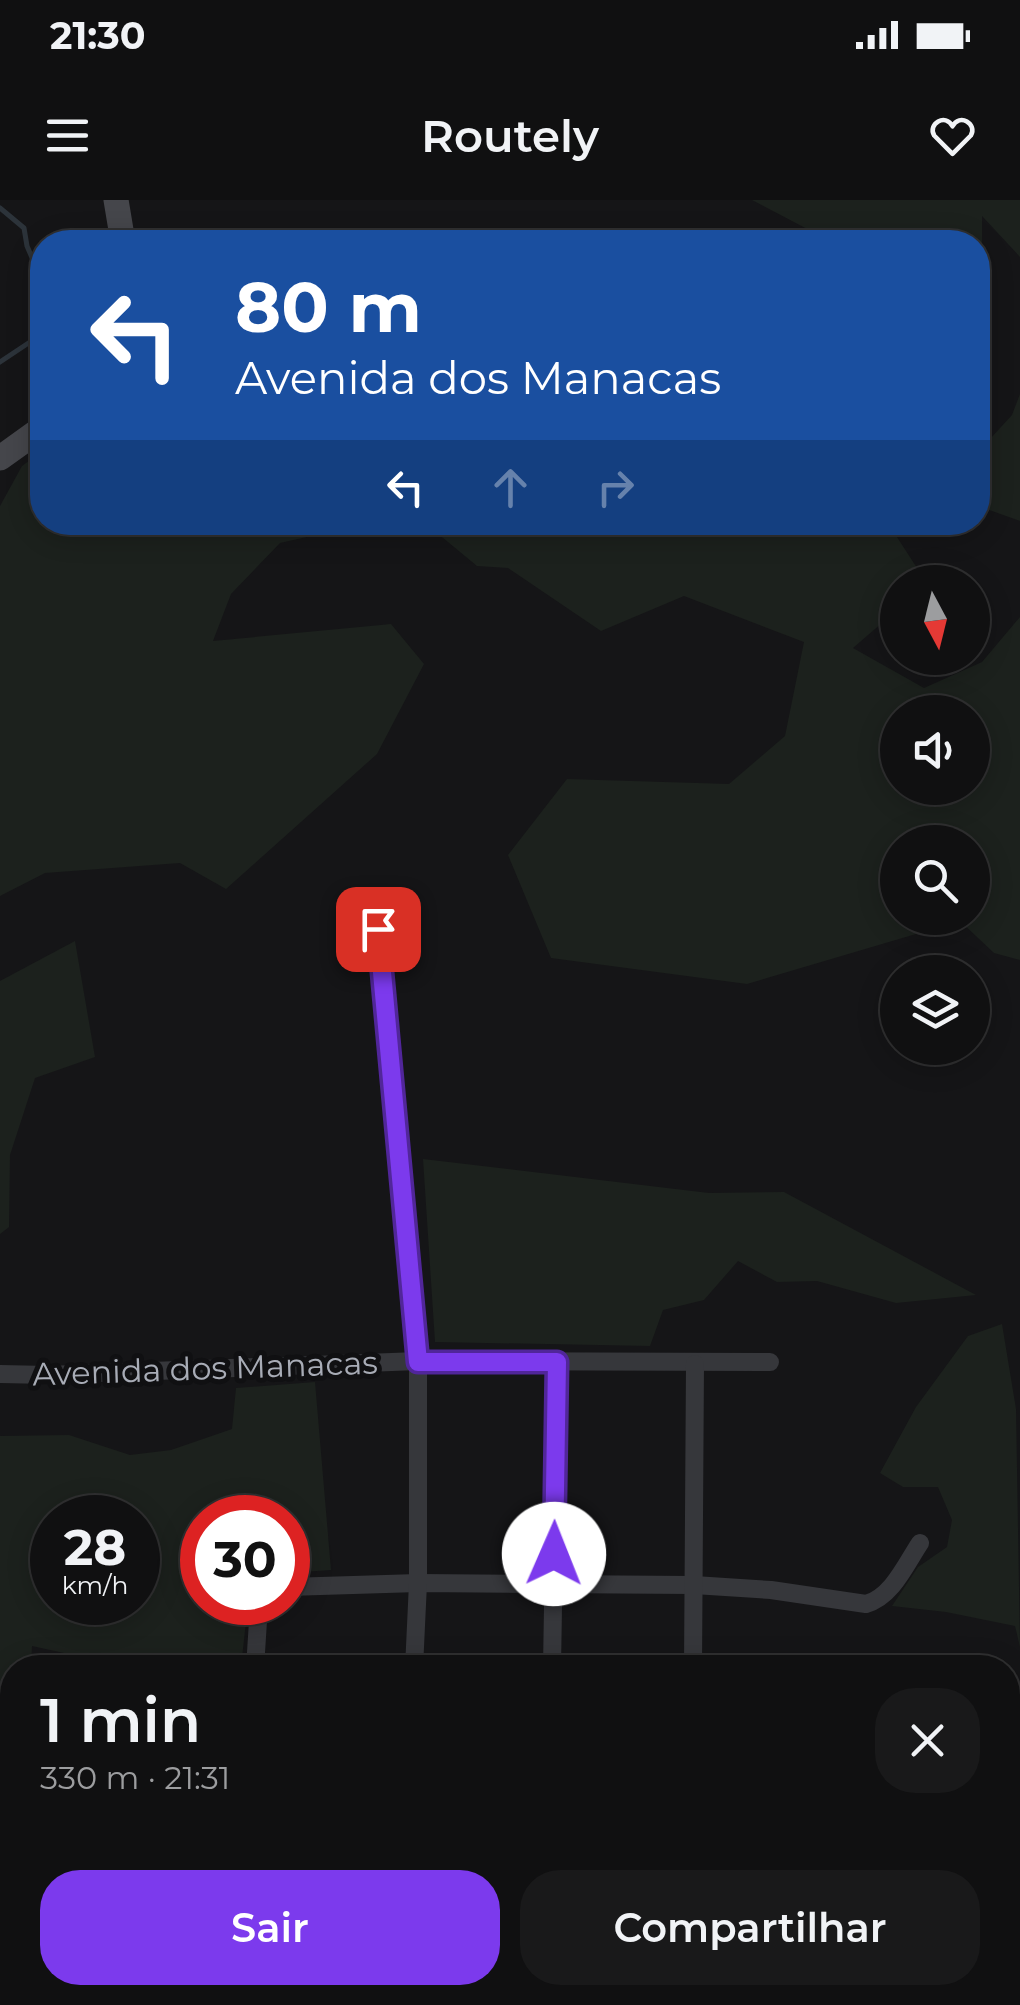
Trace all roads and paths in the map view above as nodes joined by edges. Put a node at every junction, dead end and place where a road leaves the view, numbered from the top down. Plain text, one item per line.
1 (116, 200) edge
2 (121, 230) edge
3 (30, 437) edge
4 (0, 458) edge
5 (378, 929) dead end
6 (418, 1362) junction
7 (557, 1362) junction
8 (770, 1362) dead end
9 (694, 1364) junction
10 (0, 1374) edge
11 (920, 1543) dead end
12 (418, 1584) junction
13 (553, 1584) junction
14 (694, 1585) junction
15 (310, 1586) edge
16 (258, 1625) edge
17 (256, 1655) edge
18 (415, 1655) edge
19 (552, 1655) edge
20 (693, 1655) edge

1 - 2 main road
3 - 4 main road
5 - 6 lane
6 - 7 street, Avenida dos Manacas
6 - 10 street, Avenida dos Manacas
6 - 12 street
7 - 9 street, Avenida dos Manacas
7 - 13 street
8 - 9 street, Avenida dos Manacas
9 - 14 street
11 - 14 street
12 - 13 street
12 - 15 street
12 - 18 street
13 - 14 street
13 - 19 street
14 - 20 street
16 - 17 street

